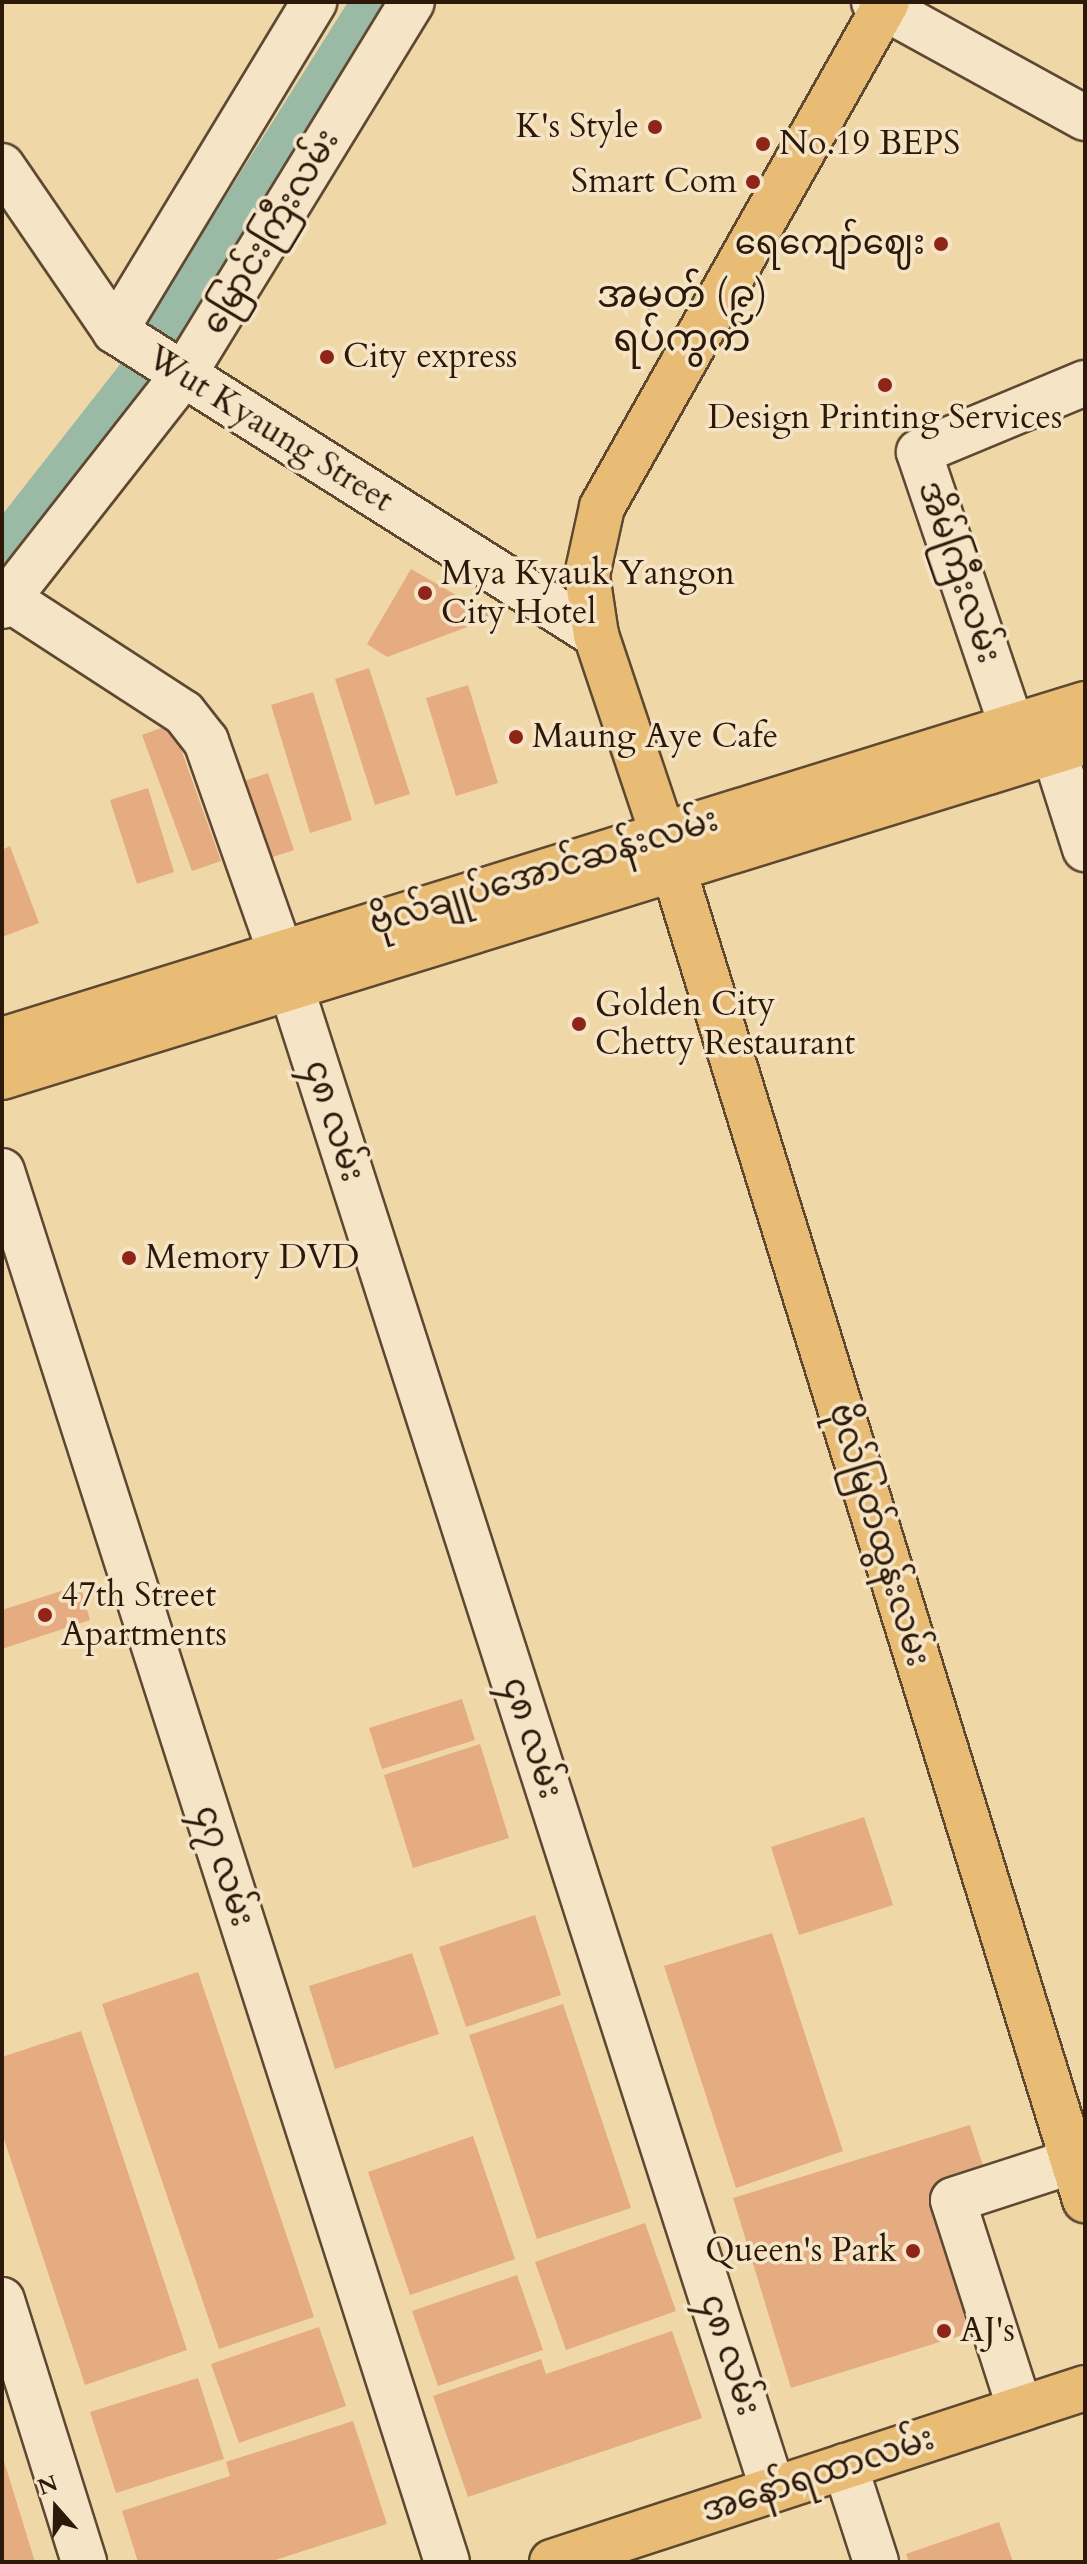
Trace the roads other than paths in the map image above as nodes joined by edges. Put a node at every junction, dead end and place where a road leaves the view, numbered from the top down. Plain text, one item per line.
1 (412, 2) edge
2 (881, 4) edge
3 (297, 9) edge
4 (1085, 118) edge
5 (2, 166) edge
6 (115, 331) junction
7 (184, 374) junction
8 (1085, 383) edge
9 (6, 603) edge
10 (596, 635) junction
11 (1085, 704) edge
12 (1012, 727) junction
13 (1070, 746) edge
14 (1085, 849) edge
15 (668, 852) junction
16 (286, 970) junction
17 (2, 1040) edge
18 (2, 1077) edge
19 (2, 1171) edge
20 (1079, 2181) edge
21 (2, 2300) edge
22 (1085, 2388) edge
23 (1020, 2409) junction
24 (845, 2466) junction
25 (773, 2490) junction
26 (84, 2562) edge
27 (447, 2562) edge
28 (552, 2562) edge
29 (876, 2562) edge

1 - 7 street, မြောင်းကြီးလမ်း
2 - 4 street
2 - 10 main road, ဗိုလ်မြတ်ထွန်းလမ်း
3 - 6 street
5 - 6 street, Wut Kyaung Street
6 - 7 street, Wut Kyaung Street
7 - 9 street, မြောင်းကြီးလမ်း
7 - 10 street, Wut Kyaung Street
8 - 12 street, အိမ်ကြီးလမ်း
9 - 16 street, ၄၈ လမ်း
10 - 15 main road, ဗိုလ်မြတ်ထွန်းလမ်း
11 - 12 main road, ဗိုလ်ချုပ်အောင်ဆန်းလမ်း
12 - 15 main road, ဗိုလ်ချုပ်အောင်ဆန်းလမ်း
13 - 14 street
13 - 15 main road, ဗိုလ်ချုပ်အောင်ဆန်းလမ်း
15 - 16 main road, ဗိုလ်ချုပ်အောင်ဆန်းလမ်း
15 - 20 main road, ဗိုလ်မြတ်ထွန်းလမ်း
16 - 17 main road, ဗိုလ်ချုပ်အောင်ဆန်းလမ်း
16 - 18 main road, ဗိုလ်ချုပ်အောင်ဆန်းလမ်း
16 - 25 street, ၄၈ လမ်း
19 - 27 street, ၄၇ လမ်း
20 - 23 street
21 - 26 street
22 - 23 main road, အနော်ရထာလမ်း
23 - 24 main road, အနော်ရထာလမ်း
24 - 25 main road, အနော်ရထာလမ်း
24 - 29 street
25 - 28 main road, အနော်ရထာလမ်း

